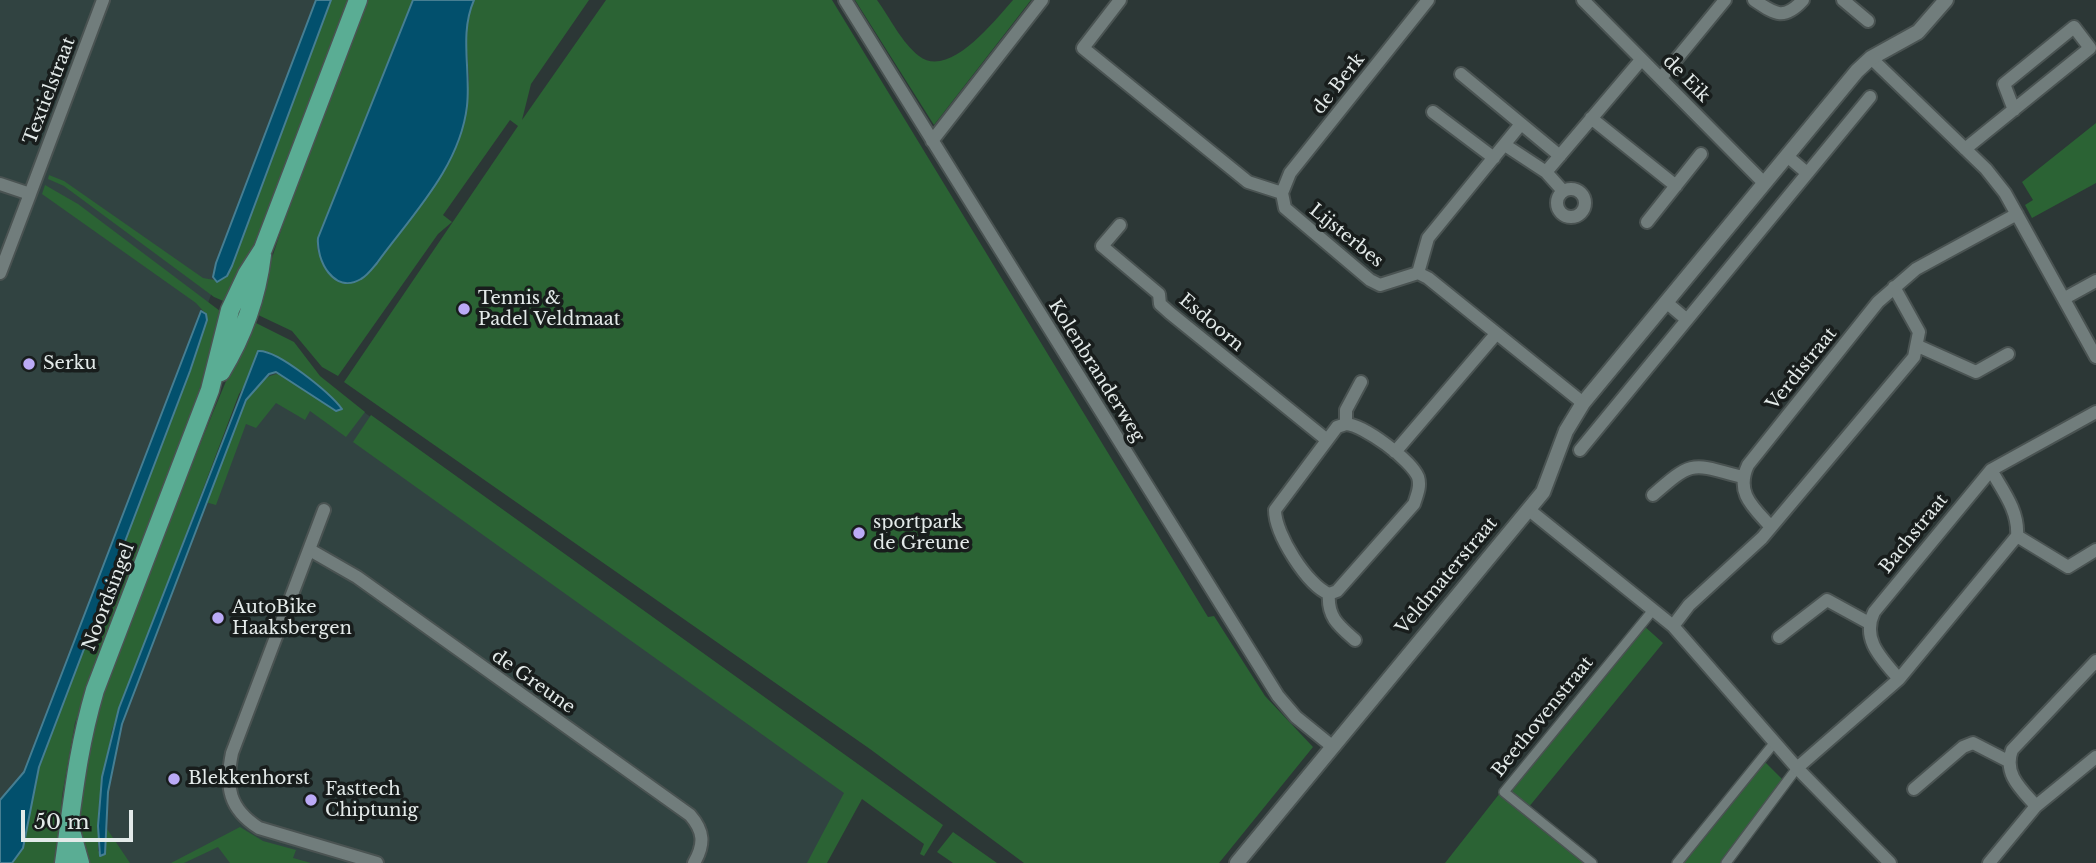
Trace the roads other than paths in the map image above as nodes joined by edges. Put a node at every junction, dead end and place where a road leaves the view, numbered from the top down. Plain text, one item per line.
1 (103, 0) edge
2 (358, 0) edge
3 (845, 0) edge
4 (1042, 0) edge
5 (1121, 0) edge
6 (1428, 0) edge
7 (1583, 0) edge
8 (1725, 0) edge
9 (1754, 0) edge
10 (1803, 0) edge
11 (1843, 0) edge
12 (1946, 0) edge
13 (1868, 21) dead end
14 (1871, 58) junction
15 (1641, 60) junction
16 (1461, 74) dead end
17 (1661, 78) junction
18 (1870, 97) dead end
19 (2014, 110) junction
20 (1433, 112) dead end
21 (1591, 118) junction
22 (1521, 124) junction
23 (932, 141) junction
24 (1505, 145) junction
25 (1965, 149) junction
26 (1701, 154) dead end
27 (1560, 156) junction
28 (1787, 156) junction
29 (1494, 158) junction
30 (1546, 173) junction
31 (1807, 173) junction
32 (1764, 183) junction
33 (0, 184) edge
34 (1676, 186) junction
35 (1563, 191) dead end
36 (1282, 193) junction
37 (30, 194) junction
38 (2017, 214) junction
39 (1647, 222) dead end
40 (1119, 225) dead end
41 (0, 273) edge
42 (1418, 273) junction
43 (2096, 281) edge
44 (1894, 287) junction
45 (2065, 298) junction
46 (1666, 302) junction
47 (1686, 319) junction
48 (1496, 334) junction
49 (1918, 346) junction
50 (2008, 354) dead end
51 (2096, 357) edge
52 (1361, 382) dead end
53 (1583, 403) junction
54 (2096, 412) edge
55 (1346, 424) junction
56 (1327, 440) junction
57 (1580, 450) dead end
58 (1395, 452) junction
59 (1991, 470) junction
60 (1742, 477) junction
61 (1653, 495) dead end
62 (1528, 509) junction
63 (324, 510) dead end
64 (1771, 527) junction
65 (2017, 536) junction
66 (310, 550) junction
67 (2096, 550) edge
68 (1329, 594) junction
69 (1653, 610) junction
70 (1869, 623) junction
71 (1672, 626) junction
72 (1779, 637) dead end
73 (1355, 640) dead end
74 (2096, 661) edge
75 (1899, 679) junction
76 (1775, 742) junction
77 (1333, 747) junction
78 (2096, 757) edge
79 (2008, 761) junction
80 (1797, 768) junction
81 (1914, 789) dead end
82 (2036, 806) junction
83 (69, 824) junction
84 (64, 863) edge
85 (80, 863) edge
86 (377, 863) edge
87 (694, 863) edge
88 (1237, 863) edge
89 (1592, 863) edge
90 (1677, 863) edge
91 (1726, 863) edge
92 (1890, 863) edge
93 (1989, 863) edge

1 - 37 street, Textielstraat
2 - 83 main road, Noordsingel
3 - 23 street, Kolenbranderweg
4 - 23 street
5 - 36 street
6 - 36 street, de Berk
7 - 15 street, de Eik
8 - 17 street
9 - 10 street
11 - 13 street
12 - 14 street, Veldmaterstraat
14 - 25 street
14 - 28 street, Veldmaterstraat
15 - 17 street, de Eik
15 - 21 street
16 - 22 street
17 - 32 street, de Eik
18 - 31 street
19 - 19 street
19 - 25 street
20 - 29 street
21 - 27 street
21 - 34 street
22 - 24 street
22 - 27 street
23 - 77 street, Kolenbranderweg
24 - 29 street
24 - 30 street
25 - 38 street
26 - 34 street
27 - 30 street
28 - 31 street
28 - 32 street, Veldmaterstraat
29 - 42 street
30 - 35 street
31 - 47 street
32 - 46 street, Veldmaterstraat
33 - 37 street
34 - 39 street
36 - 42 street, Lijsterbes
37 - 41 street, Textielstraat
38 - 44 street, Verdistraat
38 - 45 street
40 - 56 street, Esdoorn
42 - 48 street
43 - 45 street
44 - 49 street
44 - 60 street, Verdistraat
45 - 51 street
46 - 47 street
46 - 53 street, Veldmaterstraat
47 - 57 street
48 - 53 street
48 - 58 street
49 - 50 street
49 - 64 street
52 - 55 street
53 - 62 street, Veldmaterstraat
54 - 59 street, Bachstraat
55 - 56 street
55 - 58 street
56 - 68 street
58 - 68 street
59 - 65 street
59 - 70 street, Bachstraat
60 - 61 street
60 - 64 street
62 - 69 street
62 - 77 street, Veldmaterstraat
63 - 66 street
64 - 71 street
65 - 67 street
65 - 75 street
66 - 86 street
66 - 87 street, de Greune
68 - 73 street
69 - 71 street
69 - 89 street, Beethovenstraat
70 - 72 street
70 - 75 street
71 - 76 street
74 - 79 street
75 - 80 street
76 - 80 street
76 - 90 street
77 - 88 street, Veldmaterstraat
78 - 82 street
79 - 81 street
79 - 82 street
80 - 91 street
80 - 92 street
82 - 93 street
83 - 84 main road, Noordsingel
83 - 85 main road, Noordsingel

